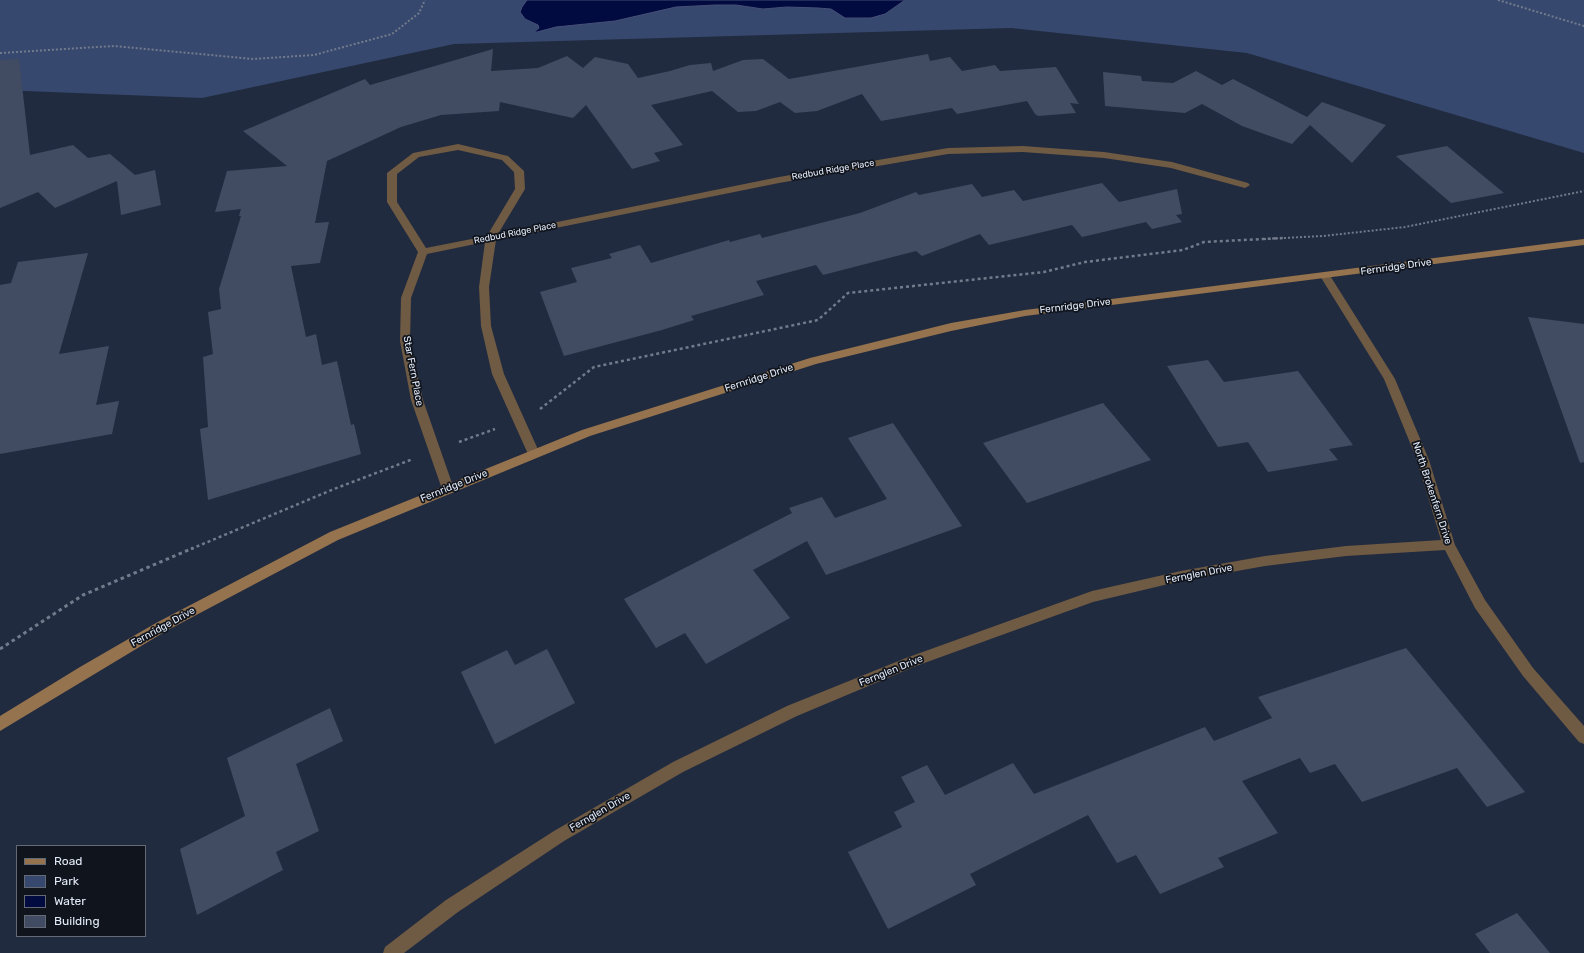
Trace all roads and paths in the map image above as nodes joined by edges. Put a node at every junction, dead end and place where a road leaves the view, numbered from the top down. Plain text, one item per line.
1 (425, 0) edge
2 (1498, 0) edge
3 (1584, 26) edge
4 (0, 53) edge
5 (1245, 185) dead end
6 (491, 238) junction
7 (1584, 242) edge
8 (423, 252) junction
9 (1325, 276) junction
10 (534, 454) junction
11 (448, 489) junction
12 (1449, 545) junction
13 (0, 724) edge
14 (1584, 737) edge
15 (391, 953) edge

1 - 4 path
2 - 3 path
5 - 6 street, Redbud Ridge Place
6 - 8 street, Redbud Ridge Place
6 - 8 street
6 - 10 street
7 - 9 street, Fernridge Drive
8 - 11 street, Star Fern Place
9 - 10 street, Fernridge Drive
9 - 12 street, North Brokenfern Drive
10 - 11 street, Fernridge Drive
11 - 13 street, Fernridge Drive
12 - 14 street, North Brokenfern Drive
12 - 15 street, Fernglen Drive

